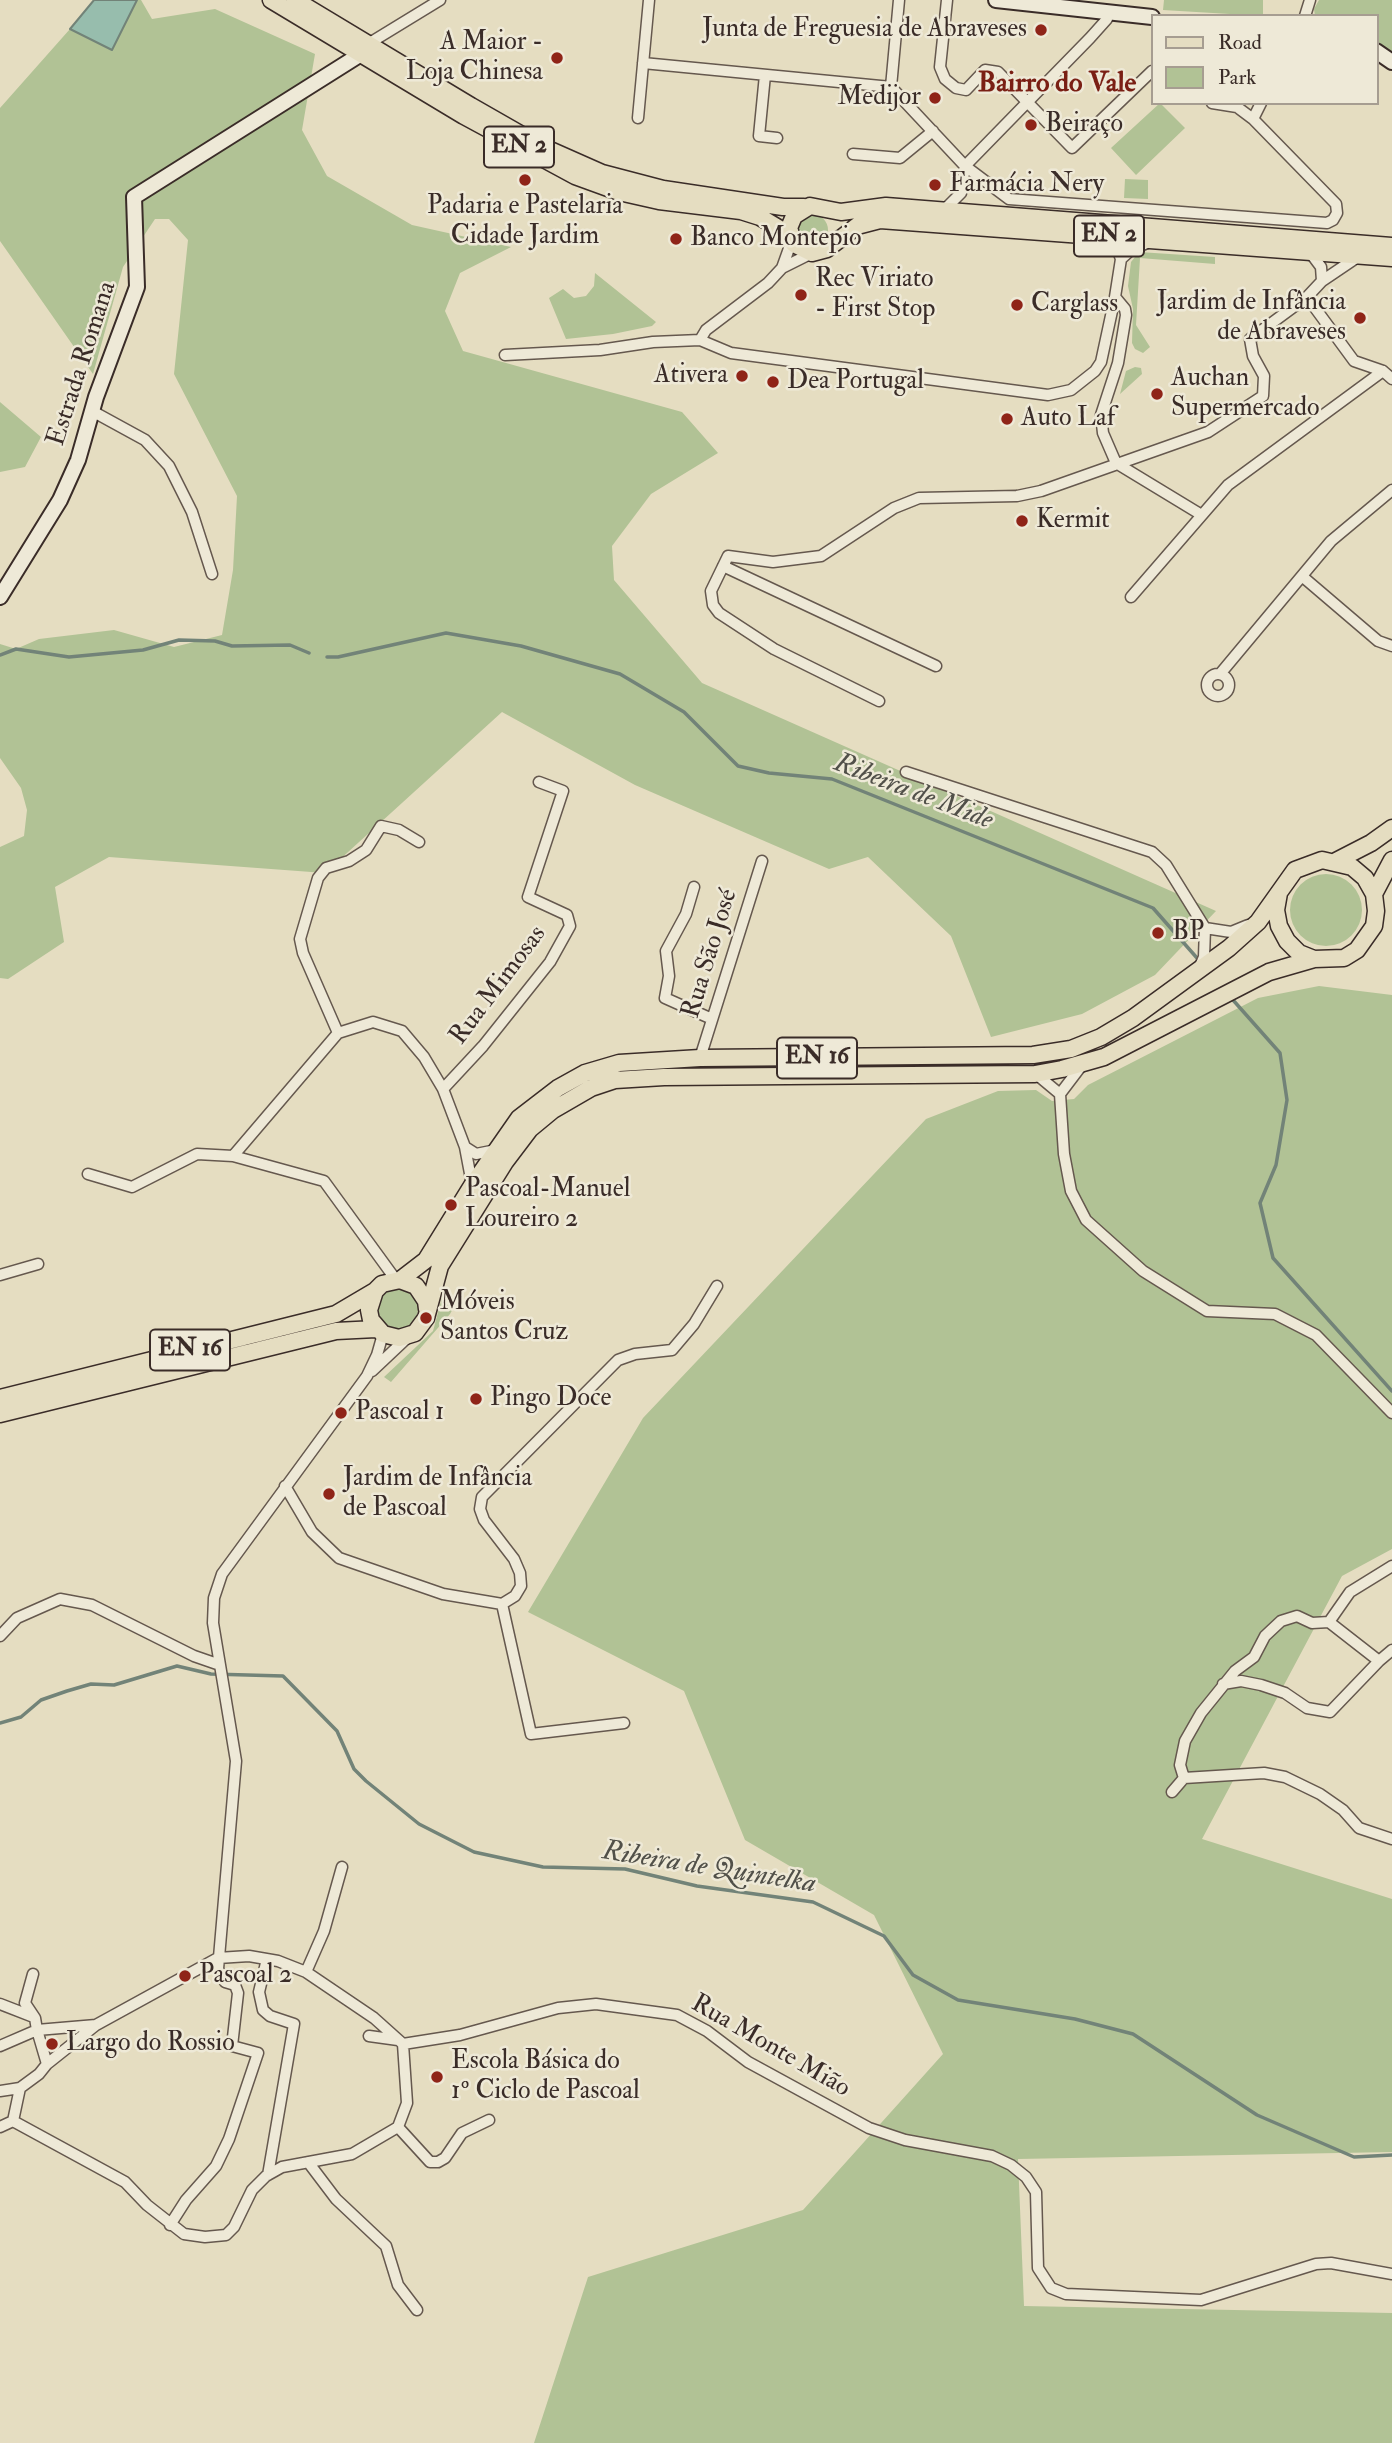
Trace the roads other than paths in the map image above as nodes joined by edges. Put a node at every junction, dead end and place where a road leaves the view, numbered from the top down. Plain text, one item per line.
1 (271, 0) edge
2 (295, 0) edge
3 (440, 0) edge
4 (649, 0) edge
5 (900, 0) edge
6 (947, 0) edge
7 (996, 0) edge
8 (1107, 13) junction
9 (1150, 17) edge
10 (341, 42) junction
11 (365, 49) junction
12 (643, 63) junction
13 (335, 69) junction
14 (1150, 73) edge
15 (765, 75) junction
16 (891, 87) junction
17 (1027, 101) junction
18 (1224, 105) edge
19 (1260, 105) edge
20 (638, 117) dead end
21 (1253, 119) junction
22 (933, 131) junction
23 (777, 138) dead end
24 (853, 154) dead end
25 (965, 166) junction
26 (961, 193) junction
27 (804, 207) junction
28 (822, 207) junction
29 (944, 211) junction
30 (972, 213) junction
31 (1100, 236) junction
32 (791, 237) junction
33 (1154, 240) junction
34 (833, 243) junction
35 (1392, 246) edge
36 (1309, 251) junction
37 (812, 253) junction
38 (1360, 255) junction
39 (1392, 258) edge
40 (1121, 259) junction
41 (782, 268) junction
42 (1322, 281) junction
43 (1115, 297) junction
44 (1307, 297) junction
45 (700, 340) junction
46 (505, 355) dead end
47 (1383, 371) junction
48 (1392, 379) edge
49 (92, 411) junction
50 (1116, 463) junction
51 (1392, 490) edge
52 (1200, 514) junction
53 (723, 566) junction
54 (212, 574) dead end
55 (1303, 578) junction
56 (0, 597) edge
57 (1131, 597) dead end
58 (1392, 646) edge
59 (936, 666) dead end
60 (1220, 674) dead end
61 (879, 701) dead end
62 (906, 772) dead end
63 (539, 782) dead end
64 (1392, 828) edge
65 (418, 842) dead end
66 (1392, 860) edge
67 (762, 861) dead end
68 (1336, 861) junction
69 (694, 887) dead end
70 (1279, 893) junction
71 (1374, 894) junction
72 (1258, 922) junction
73 (1205, 928) junction
74 (1308, 961) junction
75 (1197, 971) junction
76 (712, 1018) junction
77 (338, 1033) junction
78 (700, 1058) junction
79 (1083, 1064) junction
80 (1035, 1074) junction
81 (443, 1089) junction
82 (1060, 1094) junction
83 (465, 1147) junction
84 (496, 1150) junction
85 (233, 1156) junction
86 (89, 1174) dead end
87 (472, 1184) junction
88 (38, 1264) dead end
89 (0, 1275) edge
90 (388, 1284) junction
91 (717, 1286) dead end
92 (427, 1309) junction
93 (379, 1331) junction
94 (407, 1337) junction
95 (367, 1377) junction
96 (0, 1398) edge
97 (1392, 1413) edge
98 (0, 1414) edge
99 (285, 1486) junction
100 (1392, 1566) edge
101 (502, 1604) junction
102 (1329, 1622) junction
103 (0, 1636) edge
104 (1392, 1650) edge
105 (1379, 1661) junction
106 (220, 1665) junction
107 (1223, 1684) junction
108 (624, 1723) dead end
109 (1184, 1778) junction
110 (1171, 1792) dead end
111 (1392, 1839) edge
112 (342, 1867) dead end
113 (218, 1958) junction
114 (267, 1959) junction
115 (306, 1972) junction
116 (33, 1974) dead end
117 (0, 2004) edge
118 (35, 2018) junction
119 (96, 2025) junction
120 (37, 2030) junction
121 (369, 2036) dead end
122 (401, 2042) junction
123 (0, 2046) edge
124 (47, 2064) junction
125 (20, 2088) junction
126 (1, 2090) edge
127 (489, 2120) dead end
128 (13, 2121) junction
129 (0, 2127) edge
130 (398, 2127) junction
131 (308, 2162) junction
132 (268, 2175) junction
133 (170, 2225) junction
134 (1392, 2274) edge
135 (417, 2310) dead end

1 - 10 main road, EN 2
2 - 11 main road, EN 2
3 - 11 street
4 - 12 street
5 - 16 street
6 - 17 street
7 - 8 street
8 - 9 street
8 - 17 street
10 - 11 main road, EN 2
10 - 13 street
11 - 13 street, Estrada Romana
11 - 27 main road, EN 2
11 - 32 main road, EN 2
12 - 15 street
12 - 20 street
13 - 49 street, Estrada Romana
14 - 17 street
15 - 16 street
15 - 23 street
16 - 22 street
17 - 25 street
18 - 21 street
19 - 21 street
21 - 25 street
22 - 24 street
22 - 25 street
25 - 26 street
26 - 29 street
26 - 30 street
27 - 28 main road, EN 2
27 - 32 main road
28 - 29 main road, EN 2
28 - 34 main road
29 - 30 main road, EN 2
30 - 35 main road, EN 2
31 - 33 main road, EN 2
31 - 34 main road, EN 2
31 - 40 street
32 - 37 main road, EN 2
32 - 41 street
33 - 36 main road, EN 2
33 - 40 street
34 - 37 main road, EN 2
36 - 38 main road, EN 2
36 - 42 street
37 - 41 street
38 - 39 main road, EN 2
38 - 42 street
40 - 43 street
41 - 45 street
42 - 44 street
43 - 45 street
43 - 50 street
44 - 47 street
44 - 50 street
45 - 46 street
47 - 48 street
47 - 52 street
49 - 54 street
49 - 56 street, Estrada Romana
50 - 52 street
50 - 53 street
51 - 55 street
52 - 57 street
53 - 59 street
53 - 61 street
55 - 58 street
55 - 60 street
62 - 73 street
63 - 81 street, Rua Mimosas
64 - 68 main road, EN 16
65 - 77 street
66 - 71 main road, EN 16
67 - 76 street, Rua São José
68 - 70 main road, EN 16
68 - 71 main road
69 - 76 street
70 - 72 main road, EN 16
70 - 74 main road
71 - 74 main road, EN 16
72 - 73 street
72 - 75 main road, EN 16
73 - 75 street
74 - 79 main road, EN 16
75 - 78 main road, EN 16
76 - 78 street, Rua São José
77 - 81 street
77 - 85 street
78 - 84 main road, EN 16
79 - 80 main road, EN 16
79 - 82 street
80 - 82 street
80 - 92 main road, EN 16
81 - 83 street
82 - 97 street
83 - 84 street
83 - 87 street
84 - 87 main road, EN 16
85 - 86 street
85 - 90 street
87 - 90 main road, EN 16
88 - 89 street
90 - 92 main road
90 - 93 main road
90 - 96 main road, EN 16
91 - 101 street
92 - 94 main road, EN 16
93 - 94 main road, EN 16
93 - 95 street
93 - 98 main road, EN 16
94 - 95 street
95 - 99 street
99 - 101 street
99 - 106 street
100 - 102 street
101 - 108 street
102 - 105 street
102 - 107 street
103 - 106 street
104 - 105 street
105 - 107 street
106 - 113 street
107 - 109 street
109 - 110 street
109 - 111 street
112 - 115 street
113 - 114 street
113 - 119 street
113 - 133 street
114 - 115 street
114 - 132 street
115 - 122 street
116 - 118 street
117 - 118 street
118 - 120 street
119 - 120 street
119 - 124 street
120 - 123 street
120 - 124 street
121 - 122 street, Rua Monte Mião
122 - 130 street
122 - 134 street, Rua Monte Mião
124 - 125 street
125 - 126 street
125 - 128 street
127 - 130 street
128 - 129 street
128 - 133 street
130 - 131 street
131 - 132 street
131 - 135 street
132 - 133 street

